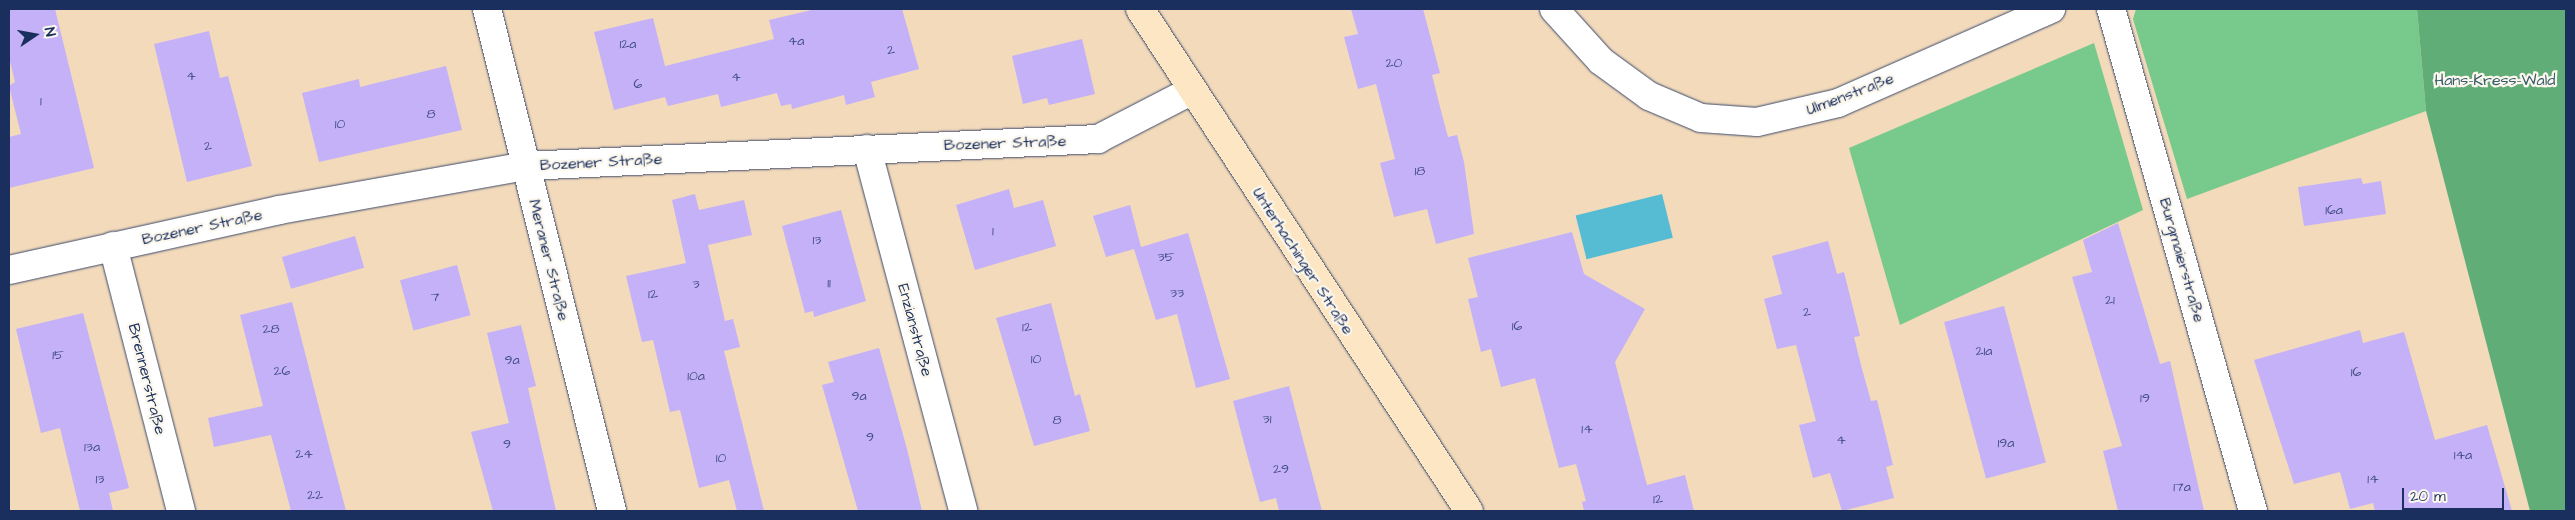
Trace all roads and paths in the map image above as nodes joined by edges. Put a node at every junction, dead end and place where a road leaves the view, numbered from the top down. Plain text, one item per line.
1 (487, 9) edge
2 (1140, 9) edge
3 (1554, 9) edge
4 (2051, 9) edge
5 (2110, 9) edge
6 (1191, 91) junction
7 (867, 148) junction
8 (526, 166) junction
9 (113, 246) junction
10 (9, 270) edge
11 (181, 511) edge
12 (612, 511) edge
13 (963, 511) edge
14 (1470, 511) edge
15 (2253, 511) edge

1 - 8 street, Meraner Straße
2 - 6 main road, Unterhachinger Straße
3 - 4 street, Ulmenstraße
5 - 15 street, Burgmaierstraße
6 - 7 street, Bozener Straße
6 - 14 main road, Unterhachinger Straße
7 - 8 street, Bozener Straße
7 - 13 street, Enzianstraße
8 - 9 street, Bozener Straße
8 - 12 street, Meraner Straße
9 - 10 street, Bozener Straße
9 - 11 street, Brennerstraße

